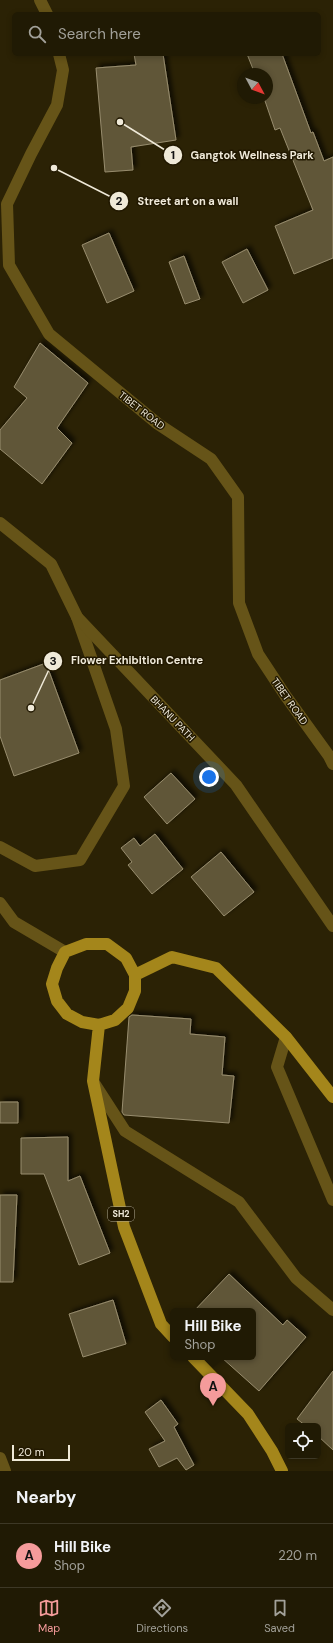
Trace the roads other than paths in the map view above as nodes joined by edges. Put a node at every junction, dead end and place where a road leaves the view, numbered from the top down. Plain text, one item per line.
1 (40, 0) edge
2 (45, 12) edge
3 (60, 56) edge
4 (0, 523) edge
5 (77, 617) junction
6 (333, 764) edge
7 (0, 847) edge
8 (0, 903) edge
9 (333, 926) edge
10 (65, 952) junction
11 (135, 974) junction
12 (99, 1026) junction
13 (286, 1037) junction
14 (93, 1081) junction
15 (333, 1097) edge
16 (333, 1200) edge
17 (333, 1310) edge
18 (170, 1334) edge
19 (196, 1360) edge
20 (0, 1458) edge
21 (5, 1471) edge
22 (282, 1471) edge

1 - 2 street
3 - 6 street, TIBET ROAD
4 - 5 street, BHANU PATH
5 - 7 street
5 - 9 street, BHANU PATH
8 - 10 street
10 - 11 main road
10 - 12 main road
11 - 12 main road
11 - 13 main road
12 - 14 main road, SH2
13 - 15 main road
13 - 16 street
14 - 17 street
14 - 18 main road, SH2
19 - 22 main road
20 - 21 street

